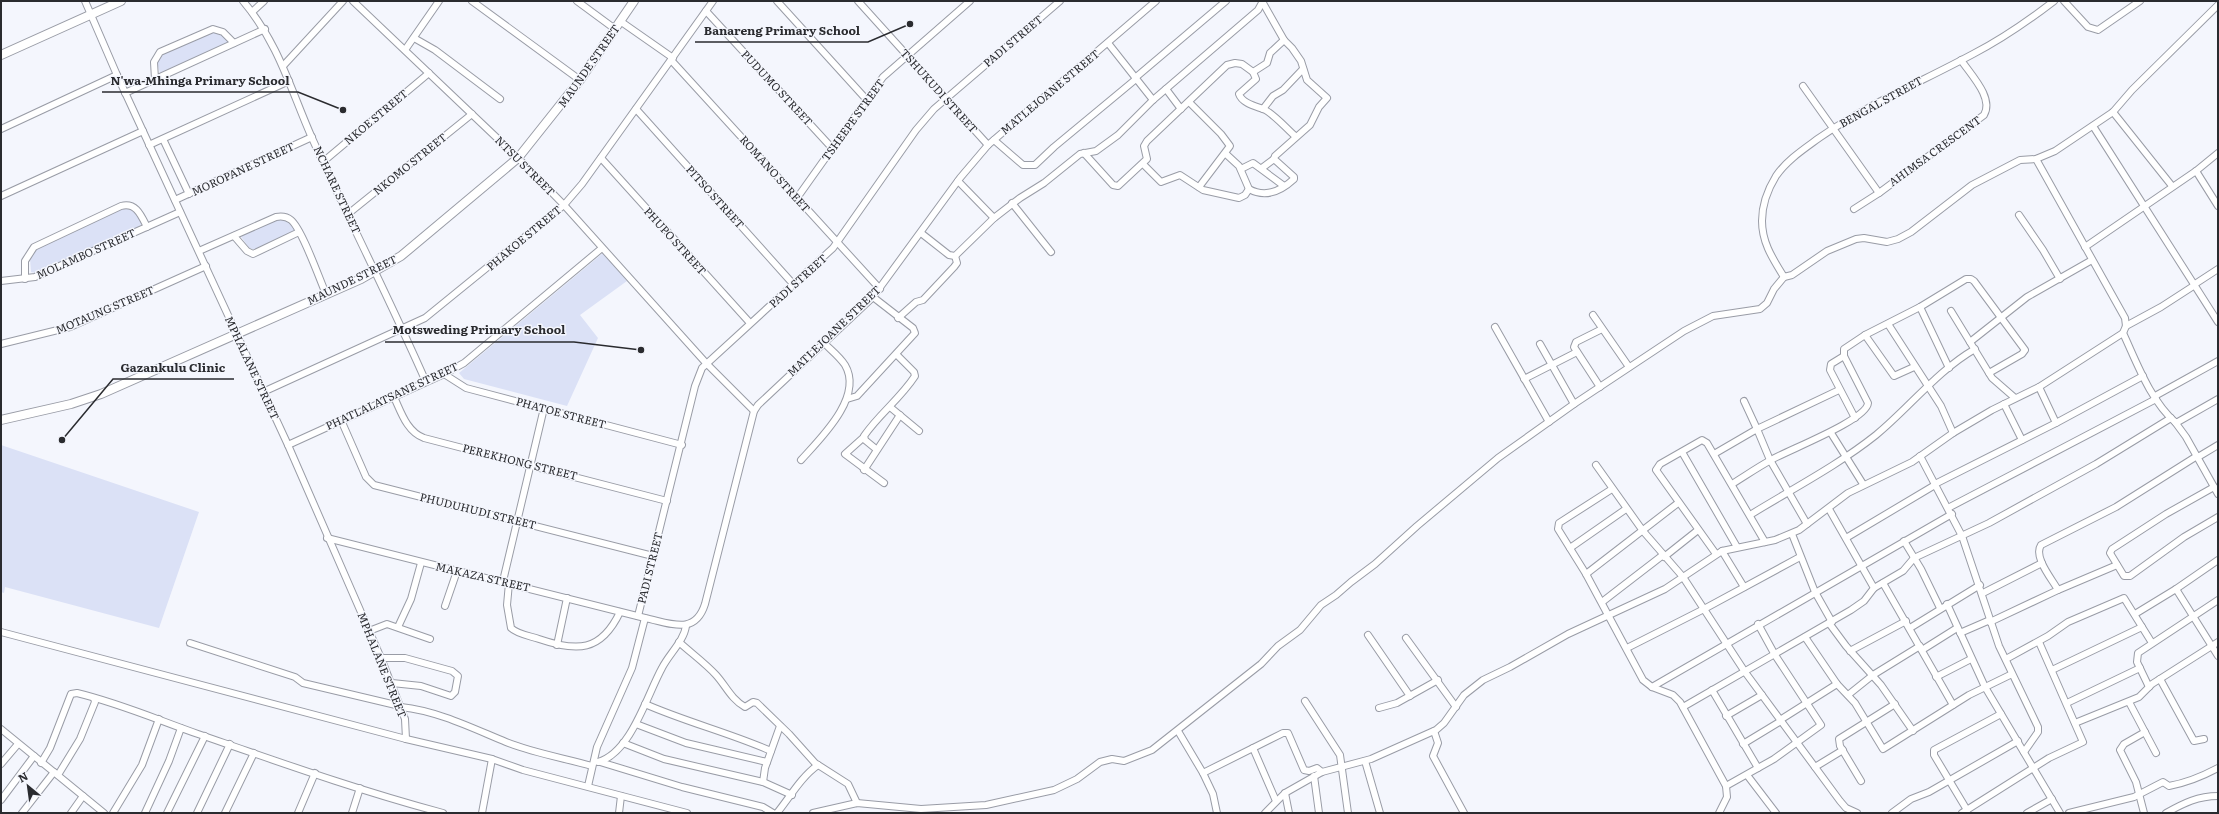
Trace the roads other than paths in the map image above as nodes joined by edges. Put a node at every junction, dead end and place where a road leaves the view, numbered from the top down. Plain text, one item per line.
1 (85, 1) edge
2 (121, 1) edge
3 (243, 1) edge
4 (264, 1) edge
5 (343, 1) edge
6 (439, 1) edge
7 (472, 1) edge
8 (578, 1) edge
9 (634, 1) edge
10 (713, 1) edge
11 (777, 1) edge
12 (858, 1) edge
13 (970, 1) edge
14 (1060, 1) edge
15 (1156, 1) edge
16 (1226, 1) edge
17 (2054, 1) edge
18 (2064, 1) edge
19 (2140, 1) edge
20 (357, 2) edge
21 (1263, 2) edge
22 (2218, 5) edge
23 (706, 11) junction
24 (252, 12) junction
25 (91, 14) junction
26 (620, 21) junction
27 (265, 29) junction
28 (615, 29) junction
29 (414, 38) junction
30 (1284, 40) junction
31 (234, 43) junction
32 (1108, 43) junction
33 (405, 50) junction
34 (1, 55) edge
35 (907, 55) junction
36 (672, 59) junction
37 (1961, 60) junction
38 (283, 66) junction
39 (1303, 69) junction
40 (1253, 72) junction
41 (429, 73) junction
42 (117, 75) junction
43 (1135, 78) junction
44 (155, 79) junction
45 (580, 80) junction
46 (289, 82) junction
47 (1803, 86) dead end
48 (1166, 89) junction
49 (125, 93) junction
50 (500, 98) dead end
51 (866, 99) junction
52 (945, 99) junction
53 (1153, 100) junction
54 (1189, 102) junction
55 (636, 109) junction
56 (1181, 109) junction
57 (1263, 109) junction
58 (2113, 112) junction
59 (472, 114) junction
60 (2093, 126) junction
61 (1833, 128) junction
62 (1, 129) edge
63 (143, 131) junction
64 (1295, 136) junction
65 (312, 137) junction
66 (163, 139) junction
67 (994, 140) junction
68 (149, 145) junction
69 (988, 145) junction
70 (832, 148) junction
71 (1084, 153) junction
72 (2218, 153) edge
73 (1226, 154) junction
74 (518, 158) junction
75 (601, 158) junction
76 (1274, 159) junction
77 (2036, 159) junction
78 (324, 161) junction
79 (1143, 164) junction
80 (1262, 168) junction
81 (1241, 169) junction
82 (2196, 171) junction
83 (958, 181) junction
84 (1284, 186) junction
85 (2172, 186) junction
86 (1199, 187) junction
87 (1249, 189) junction
88 (1879, 192) junction
89 (189, 194) junction
90 (1, 196) edge
91 (797, 198) junction
92 (175, 200) junction
93 (1012, 203) junction
94 (564, 205) junction
95 (2144, 205) junction
96 (2218, 206) edge
97 (1854, 209) dead end
98 (180, 212) junction
99 (348, 214) junction
100 (2019, 215) dead end
101 (994, 218) junction
102 (147, 227) junction
103 (299, 232) junction
104 (921, 233) junction
105 (234, 236) junction
106 (837, 243) junction
107 (2085, 247) junction
108 (602, 248) junction
109 (199, 251) junction
110 (1051, 252) dead end
111 (955, 256) junction
112 (2092, 260) junction
113 (206, 266) junction
114 (2218, 269) edge
115 (376, 271) junction
116 (1784, 277) junction
117 (2060, 278) junction
118 (25, 279) junction
119 (1, 282) edge
120 (794, 285) junction
121 (2195, 285) junction
122 (880, 289) junction
123 (326, 294) junction
124 (873, 297) junction
125 (1920, 307) junction
126 (1951, 311) dead end
127 (1592, 315) dead end
128 (2002, 316) junction
129 (898, 318) junction
130 (2218, 322) edge
131 (750, 323) junction
132 (1888, 324) junction
133 (2126, 326) junction
134 (1495, 327) dead end
135 (1602, 329) junction
136 (403, 330) junction
137 (2122, 333) junction
138 (235, 334) junction
139 (1865, 335) junction
140 (1970, 342) junction
141 (824, 343) junction
142 (1, 344) edge
143 (1540, 344) dead end
144 (1975, 349) junction
145 (1577, 352) junction
146 (897, 355) junction
147 (1844, 356) junction
148 (2218, 361) edge
149 (706, 363) junction
150 (1553, 364) junction
151 (1629, 367) junction
152 (1914, 367) junction
153 (1949, 368) junction
154 (1989, 373) junction
155 (444, 374) junction
156 (2143, 376) junction
157 (1524, 379) junction
158 (426, 382) junction
159 (2039, 386) junction
160 (1600, 388) junction
161 (1928, 388) junction
162 (1839, 390) junction
163 (263, 392) junction
164 (394, 397) junction
165 (2015, 398) junction
166 (2155, 398) junction
167 (847, 399) junction
168 (2218, 399) edge
169 (1744, 401) dead end
170 (1574, 404) junction
171 (2004, 404) junction
172 (890, 407) junction
173 (544, 408) junction
174 (754, 411) junction
175 (900, 416) junction
176 (1855, 418) junction
177 (1, 420) edge
178 (341, 420) junction
179 (2173, 420) junction
180 (1549, 422) junction
181 (2056, 423) junction
182 (1757, 429) junction
183 (920, 431) dead end
184 (1832, 433) junction
185 (1953, 433) junction
186 (864, 437) junction
187 (2022, 440) junction
188 (288, 445) junction
189 (682, 445) junction
190 (2218, 445) edge
191 (876, 450) junction
192 (1682, 452) junction
193 (1714, 454) junction
194 (1846, 456) junction
195 (1920, 456) junction
196 (2197, 457) junction
197 (801, 460) dead end
198 (1770, 460) junction
199 (531, 465) junction
200 (1596, 465) dead end
201 (864, 470) junction
202 (884, 483) dead end
203 (1732, 484) junction
204 (1863, 484) junction
205 (1935, 484) junction
206 (2214, 487) junction
207 (1612, 489) junction
208 (1788, 492) junction
209 (2218, 494) edge
210 (667, 501) junction
211 (1678, 503) junction
212 (1626, 509) junction
213 (1829, 509) junction
214 (1950, 511) junction
215 (1750, 515) junction
216 (2218, 517) edge
217 (518, 521) junction
218 (1808, 524) junction
219 (1698, 530) junction
220 (1643, 531) junction
221 (1792, 534) junction
222 (1962, 536) junction
223 (327, 538) junction
224 (1846, 538) junction
225 (1904, 541) junction
226 (1765, 542) junction
227 (1737, 547) junction
228 (1570, 548) junction
229 (1722, 550) junction
230 (1716, 554) junction
231 (653, 556) junction
232 (1664, 556) junction
233 (1800, 557) junction
234 (1914, 558) junction
235 (2218, 560) edge
236 (421, 562) junction
237 (2042, 563) junction
238 (1861, 565) junction
239 (2117, 565) junction
240 (457, 571) junction
241 (1586, 574) junction
242 (1683, 577) junction
243 (506, 582) junction
244 (1883, 583) junction
245 (1980, 584) junction
246 (1744, 587) junction
247 (1874, 588) junction
248 (2176, 589) junction
249 (2058, 590) junction
250 (1815, 592) junction
251 (1983, 593) junction
252 (567, 598) junction
253 (2218, 600) edge
254 (1602, 602) junction
255 (1947, 604) junction
256 (445, 606) dead end
257 (1940, 608) junction
258 (1704, 609) junction
259 (620, 612) junction
260 (2135, 614) junction
261 (638, 616) junction
262 (1609, 616) junction
263 (2194, 616) junction
264 (645, 618) junction
265 (1906, 621) junction
266 (1990, 621) junction
267 (1830, 623) junction
268 (1758, 624) junction
269 (686, 626) junction
270 (398, 627) junction
271 (2142, 627) junction
272 (1910, 628) junction
273 (369, 631) junction
274 (1959, 631) junction
275 (1, 632) edge
276 (1368, 635) dead end
277 (1406, 638) dead end
278 (1805, 638) junction
279 (430, 639) dead end
280 (679, 642) junction
281 (2039, 642) junction
282 (190, 643) dead end
283 (1725, 643) junction
284 (2152, 643) junction
285 (2215, 644) edge
286 (557, 645) junction
287 (1626, 648) junction
288 (1921, 648) junction
289 (1850, 651) junction
290 (1775, 655) junction
291 (2218, 656) edge
292 (381, 658) junction
293 (1971, 659) junction
294 (2006, 659) junction
295 (2140, 668) junction
296 (2052, 670) junction
297 (1745, 672) junction
298 (2012, 674) junction
299 (1873, 675) junction
300 (1936, 677) junction
301 (1438, 680) junction
302 (2160, 680) junction
303 (392, 683) junction
304 (1837, 684) junction
305 (1652, 687) junction
306 (1985, 687) junction
307 (2149, 687) junction
308 (1712, 690) junction
309 (1762, 695) junction
310 (1848, 695) junction
311 (1410, 696) junction
312 (94, 698) junction
313 (1305, 701) dead end
314 (2129, 702) junction
315 (2067, 703) junction
316 (644, 704) junction
317 (1807, 704) junction
318 (1895, 704) junction
319 (1953, 705) junction
320 (401, 707) junction
321 (1456, 707) junction
322 (1683, 707) junction
323 (1380, 708) dead end
324 (2001, 714) junction
325 (1726, 716) junction
326 (159, 719) junction
327 (1781, 721) junction
328 (1866, 721) junction
329 (2075, 723) junction
330 (636, 724) junction
331 (780, 726) junction
332 (181, 728) junction
333 (1, 729) edge
334 (1178, 731) junction
335 (1434, 731) junction
336 (1913, 731) junction
337 (2145, 732) junction
338 (205, 736) junction
339 (406, 739) junction
340 (2204, 739) dead end
341 (2018, 741) junction
342 (1798, 742) junction
343 (623, 743) junction
344 (18, 744) junction
345 (230, 744) junction
346 (1743, 744) junction
347 (1253, 748) junction
348 (1843, 750) junction
349 (771, 751) junction
350 (2024, 752) junction
351 (254, 753) junction
352 (2156, 753) dead end
353 (34, 756) junction
354 (492, 759) junction
355 (1365, 761) junction
356 (600, 762) junction
357 (767, 762) junction
358 (41, 763) junction
359 (1, 764) edge
360 (593, 764) junction
361 (818, 765) junction
362 (1340, 766) junction
363 (1815, 767) junction
364 (2034, 767) junction
365 (1758, 768) junction
366 (2218, 768) edge
367 (1322, 772) junction
368 (1203, 773) junction
369 (56, 774) junction
370 (315, 774) junction
371 (1748, 775) junction
372 (1314, 776) junction
373 (1949, 780) junction
374 (1861, 781) dead end
375 (763, 782) junction
376 (588, 786) junction
377 (1726, 786) junction
378 (360, 788) junction
379 (1285, 793) junction
380 (2139, 795) junction
381 (83, 796) junction
382 (621, 796) junction
383 (792, 796) junction
384 (2218, 796) edge
385 (2052, 799) junction
386 (1, 800) edge
387 (1276, 801) junction
388 (857, 803) junction
389 (840, 811) edge
390 (929, 811) edge
391 (1964, 812) edge
392 (22, 813) edge
393 (71, 813) edge
394 (104, 813) edge
395 (113, 813) edge
396 (145, 813) edge
397 (167, 813) edge
398 (197, 813) edge
399 (225, 813) edge
400 (298, 813) edge
401 (352, 813) edge
402 (443, 813) edge
403 (482, 813) edge
404 (619, 813) edge
405 (685, 813) edge
406 (773, 813) edge
407 (777, 813) edge
408 (813, 813) edge
409 (1217, 813) edge
410 (1265, 813) edge
411 (1289, 813) edge
412 (1319, 813) edge
413 (1348, 813) edge
414 (1380, 813) edge
415 (1464, 813) edge
416 (1719, 813) edge
417 (1776, 813) edge
418 (1857, 813) edge
419 (1892, 813) edge
420 (2027, 813) edge
421 (2060, 813) edge
422 (2069, 813) edge
423 (2144, 813) edge
424 (2166, 813) edge

1 - 25 street, MPHALANE STREET
2 - 25 street
3 - 24 street, NCHARE STREET
4 - 24 street
5 - 38 street
6 - 29 street
7 - 45 street
8 - 28 street
9 - 26 street, MAUNDE STREET
10 - 23 street, PHAKOE STREET
11 - 51 street
12 - 35 street, TSHUKUDI STREET
13 - 35 street, TSHEEPE STREET
14 - 52 street, PADI STREET
15 - 32 street, MATLEJOANE STREET
16 - 43 street
17 - 37 street, BENGAL STREET
18 - 19 street
20 - 33 street, NTSU STREET
21 - 30 street
21 - 48 street
22 - 58 street
23 - 36 street, PHAKOE STREET
23 - 70 street, PUDUMO STREET
24 - 27 street, NCHARE STREET
25 - 34 street
25 - 42 street, MPHALANE STREET
26 - 28 street, MAUNDE STREET
26 - 36 street, ROMANO STREET
27 - 31 street
27 - 38 street, NCHARE STREET
28 - 45 street, MAUNDE STREET
29 - 33 street
29 - 50 street
30 - 39 street
30 - 40 street
31 - 44 street
31 - 44 street
32 - 43 street
32 - 67 street, MATLEJOANE STREET
33 - 41 street, NTSU STREET
35 - 51 street, TSHEEPE STREET
35 - 52 street, TSHUKUDI STREET
36 - 55 street, PHAKOE STREET
36 - 91 street, ROMANO STREET
37 - 61 street, BENGAL STREET
37 - 88 street, AHIMSA CRESCENT
38 - 46 street, NCHARE STREET
39 - 57 street
39 - 64 street
40 - 54 street
40 - 57 street
41 - 59 street, NTSU STREET
41 - 78 street, NKOE STREET
42 - 49 street, MPHALANE STREET
42 - 62 street
43 - 53 street
43 - 67 street
44 - 49 street
45 - 74 street, MAUNDE STREET
46 - 65 street, NCHARE STREET
46 - 66 street
47 - 61 street
48 - 53 street
48 - 56 street
49 - 63 street, MPHALANE STREET
51 - 70 street, TSHEEPE STREET
52 - 69 street, TSHUKUDI STREET
52 - 106 street, PADI STREET
53 - 71 street
54 - 56 street
54 - 73 street
55 - 75 street, PHAKOE STREET
55 - 120 street, PITSO STREET
56 - 79 street
57 - 64 street
58 - 60 street
58 - 85 street
59 - 74 street, NTSU STREET
59 - 99 street, NKOMO STREET
60 - 77 street
60 - 95 street
61 - 88 street
61 - 116 street, BENGAL STREET
63 - 68 street, MPHALANE STREET
63 - 90 street
64 - 76 street
65 - 78 street, NCHARE STREET
65 - 89 street, MOROPANE STREET
66 - 68 street
66 - 89 street
67 - 69 street, MATLEJOANE STREET
68 - 92 street, MPHALANE STREET
69 - 83 street, MATLEJOANE STREET
70 - 91 street, TSHEEPE STREET
71 - 79 street
71 - 93 street
72 - 82 street
73 - 81 street
73 - 86 street
74 - 94 street, NTSU STREET
74 - 115 street, MAUNDE STREET
75 - 94 street, PHAKOE STREET
75 - 131 street, PHUPO STREET
76 - 80 street
76 - 84 street
77 - 107 street
77 - 116 street
78 - 99 street, NCHARE STREET
79 - 86 street
80 - 81 street
80 - 84 street
81 - 87 street
82 - 85 street
82 - 96 street
83 - 101 street
83 - 104 street, MATLEJOANE STREET
84 - 87 street
85 - 95 street
86 - 87 street
88 - 97 street, AHIMSA CRESCENT
89 - 92 street, MOROPANE STREET
91 - 106 street, ROMANO STREET
92 - 98 street, MPHALANE STREET
93 - 101 street
93 - 110 street
94 - 108 street, NTSU STREET
94 - 136 street, PHAKOE STREET
95 - 107 street
95 - 121 street
98 - 102 street, MOLAMBO STREET
98 - 109 street, MPHALANE STREET
99 - 115 street, NCHARE STREET
100 - 117 street
101 - 111 street
102 - 118 street, MOLAMBO STREET
102 - 118 street, MOLAMBO STREET
103 - 105 street
103 - 105 street
103 - 123 street
104 - 111 street
104 - 122 street, MATLEJOANE STREET
105 - 109 street
106 - 120 street, PADI STREET
106 - 122 street, ROMANO STREET
107 - 112 street
108 - 149 street, NTSU STREET
108 - 155 street, PHATLALATSANE STREET
109 - 113 street, MPHALANE STREET
111 - 129 street
112 - 117 street
112 - 133 street
113 - 138 street, MPHALANE STREET
113 - 142 street, MOTAUNG STREET
114 - 121 street
115 - 123 street, MAUNDE STREET
115 - 136 street, NCHARE STREET
116 - 151 street
117 - 128 street
118 - 119 street, MOLAMBO STREET
120 - 131 street, PADI STREET
121 - 130 street
121 - 133 street
122 - 124 street, MATLEJOANE STREET
123 - 138 street, MAUNDE STREET
124 - 129 street
124 - 141 street, MATLEJOANE STREET
125 - 128 street
125 - 132 street
125 - 153 street
126 - 140 street
127 - 135 street
128 - 140 street
128 - 154 street
129 - 146 street
131 - 149 street, PADI STREET
132 - 139 street
132 - 152 street
133 - 137 street
134 - 157 street
135 - 145 street
135 - 151 street
136 - 158 street, NCHARE STREET
136 - 163 street, PHAKOE STREET
137 - 156 street
137 - 159 street
138 - 163 street, MPHALANE STREET
138 - 177 street, MAUNDE STREET
139 - 147 street
139 - 152 street
140 - 144 street
141 - 167 street
141 - 174 street, MATLEJOANE STREET
143 - 150 street
144 - 153 street
144 - 154 street
145 - 150 street
145 - 160 street
146 - 167 street
146 - 172 street
147 - 162 street
147 - 176 street
148 - 166 street
149 - 174 street, NTSU STREET
149 - 189 street, PADI STREET
150 - 157 street
150 - 170 street
151 - 160 street
152 - 161 street
153 - 161 street
154 - 165 street
155 - 158 street, PHATLALATSANE STREET
155 - 173 street, PHATOE STREET
156 - 166 street
156 - 181 street
157 - 180 street
158 - 164 street, PHATLALATSANE STREET
159 - 165 street
159 - 181 street
160 - 170 street
161 - 185 street
161 - 194 street
162 - 176 street
162 - 182 street
163 - 188 street, MPHALANE STREET
164 - 178 street, PHATLALATSANE STREET
164 - 199 street, PEREKHONG STREET
165 - 171 street
166 - 179 street
166 - 214 street
167 - 197 street
168 - 179 street
169 - 182 street
170 - 180 street
171 - 185 street
171 - 187 street
172 - 175 street
172 - 186 street
173 - 189 street, PHATOE STREET
173 - 199 street
174 - 269 street, MATLEJOANE STREET
175 - 183 street
175 - 191 street
176 - 184 street
178 - 188 street, PHATLALATSANE STREET
178 - 217 street, PHUDUHUDI STREET
179 - 196 street
179 - 222 street
180 - 334 street
181 - 187 street
182 - 193 street
182 - 198 street
184 - 194 street
184 - 198 street
185 - 195 street
186 - 191 street
186 - 201 street
187 - 205 street
188 - 223 street, MPHALANE STREET
189 - 210 street, PADI STREET
190 - 196 street
191 - 201 street
192 - 193 street
192 - 211 street
192 - 227 street
193 - 203 street
194 - 204 street
194 - 208 street
195 - 204 street
195 - 205 street
196 - 206 street
196 - 237 street
198 - 203 street
198 - 208 street
199 - 210 street, PEREKHONG STREET
199 - 217 street
200 - 207 street
201 - 202 street
203 - 215 street
204 - 213 street
205 - 214 street
205 - 224 street
206 - 209 street
206 - 239 street
207 - 212 street
207 - 228 street
208 - 215 street
208 - 218 street
210 - 231 street, PADI STREET
211 - 219 street
211 - 220 street
212 - 220 street
212 - 228 street
213 - 218 street
213 - 224 street
214 - 222 street
214 - 225 street
215 - 226 street
216 - 239 street
217 - 231 street, PHUDUHUDI STREET
217 - 243 street
218 - 221 street
219 - 230 street
219 - 232 street
220 - 232 street
220 - 241 street
221 - 226 street
221 - 233 street
222 - 234 street
222 - 245 street
223 - 236 street, MAKAZA STREET
223 - 273 street, MPHALANE STREET
224 - 238 street
225 - 234 street
225 - 238 street
226 - 227 street
227 - 229 street
228 - 241 street
229 - 230 street
229 - 246 street
230 - 242 street
231 - 261 street, PADI STREET
232 - 242 street
232 - 254 street
233 - 246 street
233 - 250 street
234 - 244 street
234 - 257 street
235 - 248 street
236 - 240 street, MAKAZA STREET
236 - 270 street
237 - 249 street
237 - 251 street
238 - 247 street
238 - 250 street
239 - 249 street
240 - 243 street, MAKAZA STREET
240 - 256 street
241 - 254 street
242 - 258 street
242 - 262 street
243 - 252 street, MAKAZA STREET
243 - 286 street
244 - 247 street
244 - 265 street
245 - 251 street
245 - 255 street
246 - 258 street
247 - 267 street
248 - 260 street
248 - 263 street
249 - 266 street
250 - 267 street
250 - 268 street
251 - 266 street
252 - 259 street, MAKAZA STREET
252 - 286 street
253 - 263 street
254 - 262 street
255 - 257 street
255 - 274 street
257 - 272 street
258 - 283 street
258 - 287 street
259 - 261 street, MAKAZA STREET
259 - 286 street
260 - 271 street
260 - 281 street
261 - 264 street
262 - 287 street
262 - 321 street
263 - 284 street
263 - 285 street
264 - 269 street
264 - 360 street
265 - 272 street
265 - 289 street
266 - 274 street
266 - 294 street
267 - 278 street
267 - 289 street
268 - 283 street
268 - 290 street
269 - 280 street
270 - 273 street
270 - 279 street
271 - 284 street
271 - 296 street
272 - 288 street
273 - 292 street, MPHALANE STREET
274 - 288 street
274 - 293 street
275 - 339 street
276 - 311 street
277 - 301 street
278 - 290 street
278 - 304 street
280 - 316 street
280 - 331 street
281 - 294 street
281 - 296 street
282 - 320 street
283 - 297 street
283 - 305 street
284 - 295 street
285 - 291 street
285 - 302 street
287 - 305 street
288 - 299 street
288 - 300 street
289 - 299 street
290 - 297 street
290 - 317 street
292 - 303 street, MPHALANE STREET
292 - 303 street
293 - 300 street
293 - 306 street
294 - 298 street
295 - 307 street
295 - 315 street
296 - 315 street
297 - 308 street
297 - 309 street
298 - 306 street
298 - 350 street
299 - 310 street
299 - 318 street
300 - 319 street
301 - 311 street
301 - 321 street
302 - 307 street
302 - 340 street
303 - 320 street, MPHALANE STREET
304 - 310 street
304 - 317 street
305 - 322 street
306 - 319 street
306 - 324 street
307 - 314 street
308 - 322 street
308 - 325 street
309 - 325 street
309 - 327 street
310 - 328 street
311 - 323 street
312 - 326 street
312 - 358 street
312 - 369 street
313 - 362 street
314 - 329 street
314 - 337 street
315 - 329 street
316 - 330 street
316 - 349 street
317 - 327 street
317 - 342 street
318 - 328 street
318 - 336 street
319 - 336 street
320 - 339 street, MPHALANE STREET
320 - 360 street
321 - 335 street
322 - 377 street
324 - 341 street
324 - 373 street
325 - 346 street
326 - 332 street
326 - 395 street
327 - 342 street
327 - 346 street
328 - 336 street
328 - 348 street
329 - 364 street
330 - 343 street
330 - 357 street
331 - 349 street
331 - 361 street
332 - 338 street
332 - 396 street
333 - 344 street
334 - 368 street
334 - 390 street
335 - 355 street
335 - 415 street
337 - 352 street
337 - 380 street
338 - 345 street
338 - 397 street
339 - 354 street
341 - 350 street
341 - 373 street
342 - 363 street
342 - 365 street
343 - 356 street
343 - 375 street
344 - 353 street
344 - 359 street
345 - 351 street
345 - 398 street
346 - 365 street
347 - 367 street
347 - 368 street
347 - 387 street
348 - 363 street
348 - 374 street
349 - 357 street
350 - 364 street
351 - 370 street
351 - 399 street
353 - 358 street
353 - 386 street
354 - 376 street
354 - 403 street
355 - 362 street
355 - 414 street
356 - 360 street
356 - 406 street
357 - 375 street
358 - 369 street
360 - 376 street
361 - 383 street
361 - 388 street
362 - 367 street
362 - 413 street
363 - 418 street
364 - 385 street
364 - 391 street
365 - 371 street
366 - 380 street
367 - 372 street
368 - 409 street
369 - 381 street
369 - 392 street
370 - 378 street
370 - 400 street
371 - 377 street
371 - 417 street
372 - 379 street
372 - 412 street
373 - 391 street
373 - 419 street
375 - 383 street
376 - 382 street
377 - 416 street
378 - 401 street
378 - 402 street
379 - 387 street
379 - 411 street
380 - 422 street
380 - 423 street
381 - 393 street
381 - 394 street
382 - 404 street
382 - 405 street
383 - 407 street
384 - 424 street
385 - 420 street
385 - 421 street
387 - 410 street
388 - 389 street
388 - 390 street
389 - 408 street

